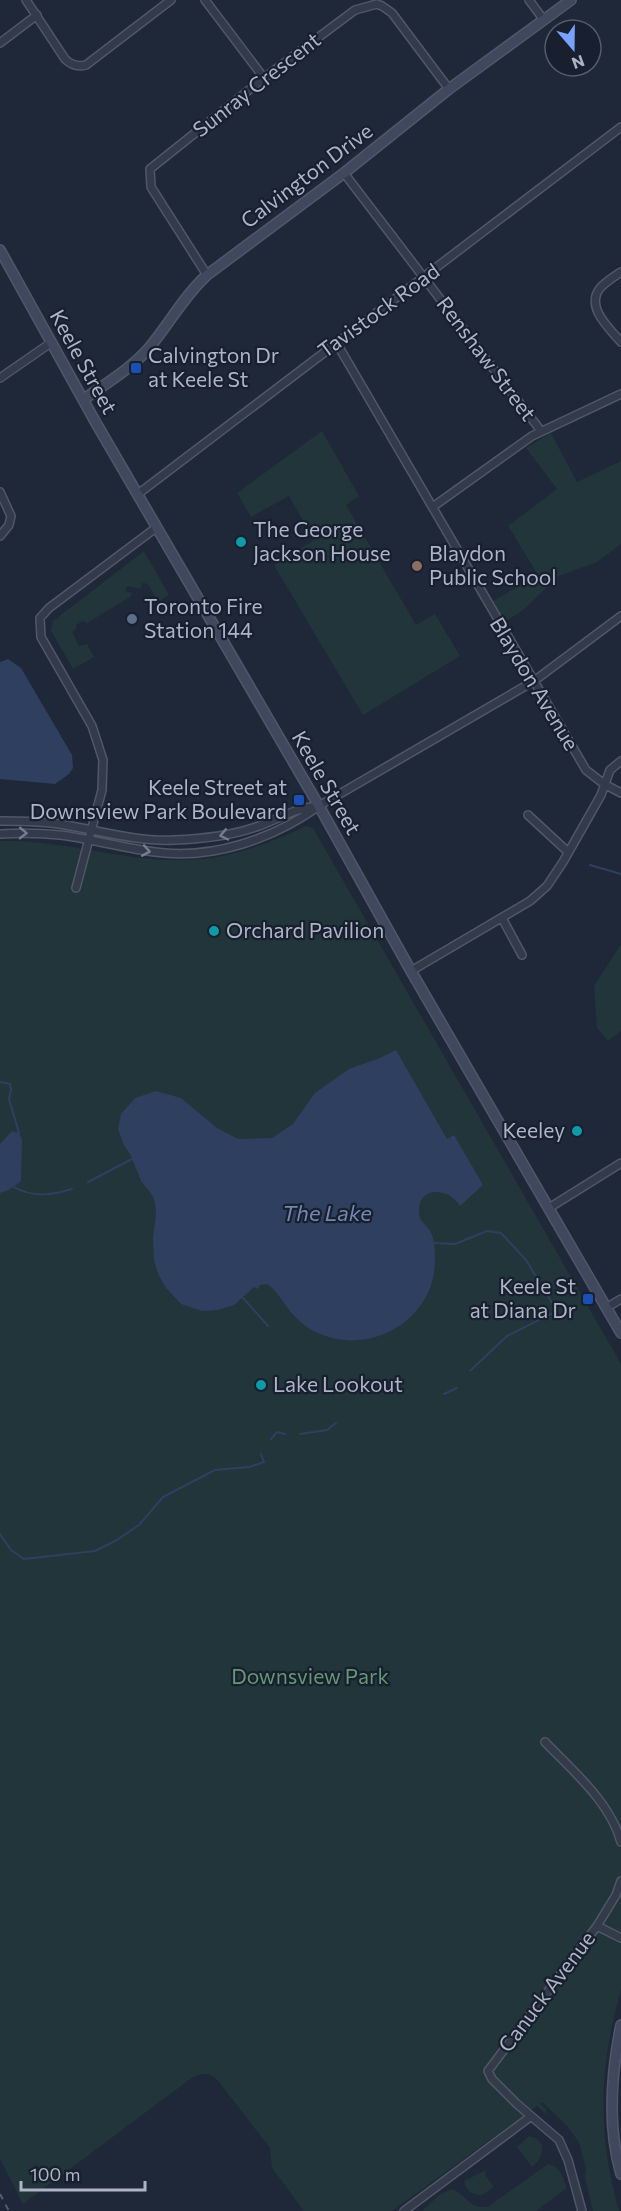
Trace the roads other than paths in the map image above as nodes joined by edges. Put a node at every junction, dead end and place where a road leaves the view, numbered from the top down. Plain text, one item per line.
1 (26, 0) edge
2 (171, 0) edge
3 (205, 0) edge
4 (529, 0) edge
5 (572, 0) edge
6 (37, 15) junction
7 (545, 18) edge
8 (543, 19) joint
9 (0, 43) edge
10 (264, 78) junction
11 (449, 89) junction
12 (621, 127) edge
13 (344, 172) junction
14 (0, 250) edge
15 (621, 272) edge
16 (207, 275) junction
17 (425, 278) junction
18 (52, 342) junction
19 (336, 342) junction
20 (621, 342) edge
21 (0, 378) edge
22 (621, 393) edge
23 (83, 400) junction
24 (541, 431) junction
25 (0, 492) edge
26 (138, 494) junction
27 (434, 507) junction
28 (157, 527) junction
29 (0, 536) edge
30 (621, 616) edge
31 (534, 681) junction
32 (621, 761) edge
33 (604, 784) junction
34 (621, 793) edge
35 (319, 806) junction
36 (528, 815) dead end
37 (0, 821) edge
38 (92, 830) junction
39 (0, 834) edge
40 (88, 840) junction
41 (568, 852) junction
42 (76, 888) dead end
43 (502, 918) junction
44 (522, 955) dead end
45 (411, 971) junction
46 (621, 1163) edge
47 (549, 1208) junction
48 (621, 1299) edge
49 (606, 1308) junction
50 (621, 1333) edge
51 (545, 1742) dead end
52 (621, 1842) edge
53 (621, 1881) edge
54 (597, 1926) junction
55 (621, 1938) edge
56 (621, 2025) edge
57 (530, 2117) junction
58 (621, 2174) edge
59 (404, 2211) edge
60 (582, 2211) edge

1 - 6 street
2 - 6 street
3 - 10 street
4 - 8 street
5 - 7 main road, Calvington Drive
6 - 9 street
8 - 11 main road, Calvington Drive
10 - 11 street, Sunray Crescent
10 - 16 street, Sunray Crescent
11 - 13 main road, Calvington Drive
12 - 17 street, Tavistock Road
13 - 16 main road, Calvington Drive
13 - 17 street, Renshaw Street
14 - 18 main road, Keele Street
15 - 20 street
16 - 23 main road, Calvington Drive
17 - 19 street, Tavistock Road
17 - 24 street, Renshaw Street
18 - 21 street
18 - 23 main road, Keele Street
19 - 26 street, Tavistock Road
19 - 27 street, Blaydon Avenue
22 - 24 street
23 - 26 main road, Keele Street
24 - 27 street
25 - 29 street
26 - 28 main road, Keele Street
27 - 31 street, Blaydon Avenue
28 - 35 main road, Keele Street
28 - 38 street
30 - 31 street
31 - 33 street, Blaydon Avenue
31 - 35 street
32 - 33 street
33 - 34 street, Blaydon Avenue
33 - 41 street
35 -> 38 street
40 -> 35 street
35 - 45 main road, Keele Street
36 - 41 street
37 - 38 street
38 - 40 street
39 -> 40 street
40 - 42 street
41 - 43 street
43 - 44 street
43 - 45 street
45 - 47 main road, Keele Street
46 - 47 street
47 - 49 main road, Keele Street
48 - 49 street
49 - 50 main road, Keele Street
51 - 52 street
53 - 54 street, Canuck Avenue
54 - 55 street
54 - 57 street, Canuck Avenue
56 - 58 main road
57 - 59 street
57 - 60 street

